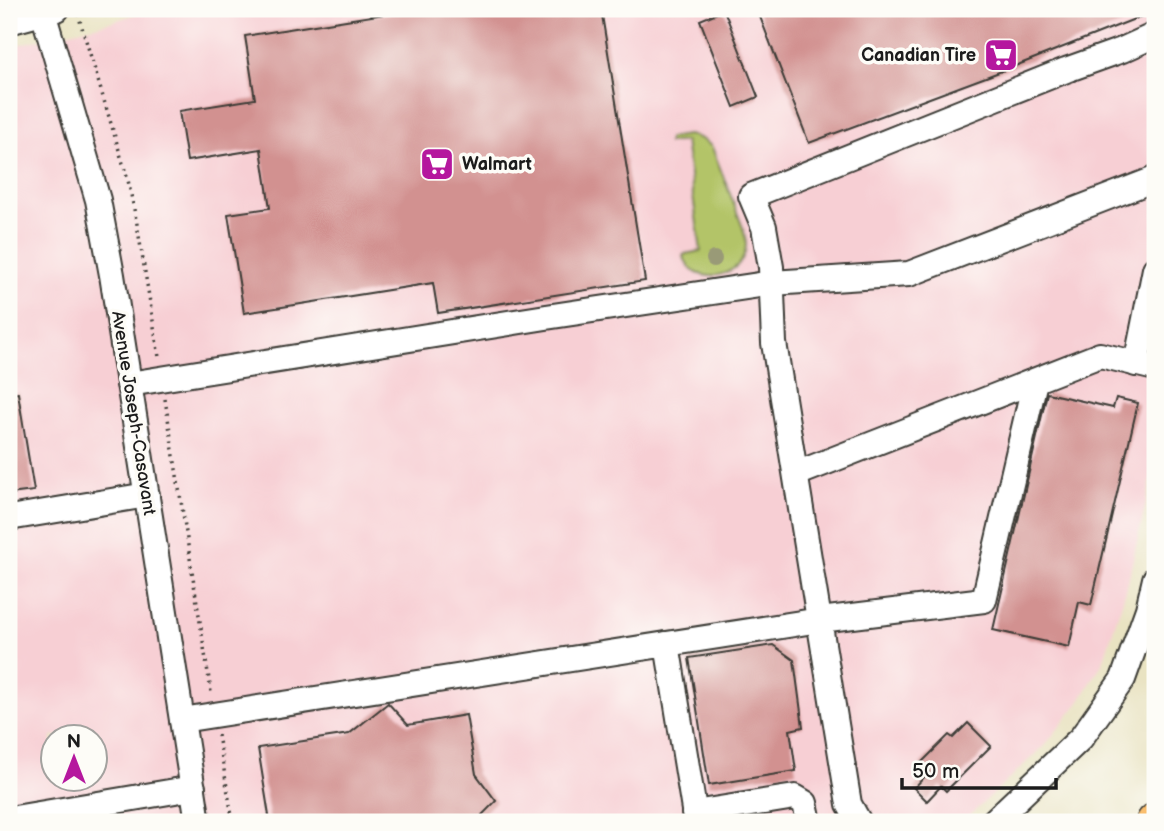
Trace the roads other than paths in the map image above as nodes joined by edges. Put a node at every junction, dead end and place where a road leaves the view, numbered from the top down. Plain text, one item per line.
1 (48, 10) edge
2 (9, 22) edge
3 (1155, 35) edge
4 (1155, 179) edge
5 (1155, 269) edge
6 (772, 284) junction
7 (1146, 366) edge
8 (1035, 381) junction
9 (129, 384) junction
10 (796, 474) junction
11 (147, 495) junction
12 (9, 519) edge
13 (1155, 579) edge
14 (820, 620) junction
15 (667, 644) junction
16 (182, 720) junction
17 (193, 788) junction
18 (9, 818) edge
19 (695, 818) edge
20 (198, 822) edge
21 (808, 822) edge
22 (859, 822) edge
23 (993, 822) edge

1 - 2 street
1 - 9 street, Avenue Joseph-Casavant
3 - 6 street
4 - 6 street
5 - 7 street
6 - 9 street
6 - 10 street
7 - 8 street
8 - 10 street
8 - 14 street
9 - 11 street, Avenue Joseph-Casavant
10 - 14 street
11 - 12 street
11 - 16 street, Avenue Joseph-Casavant
13 - 23 street
14 - 15 street
14 - 22 street
15 - 16 street
15 - 19 street
16 - 17 street, Avenue Joseph-Casavant
17 - 18 street
17 - 20 street, Avenue Joseph-Casavant
19 - 21 street

